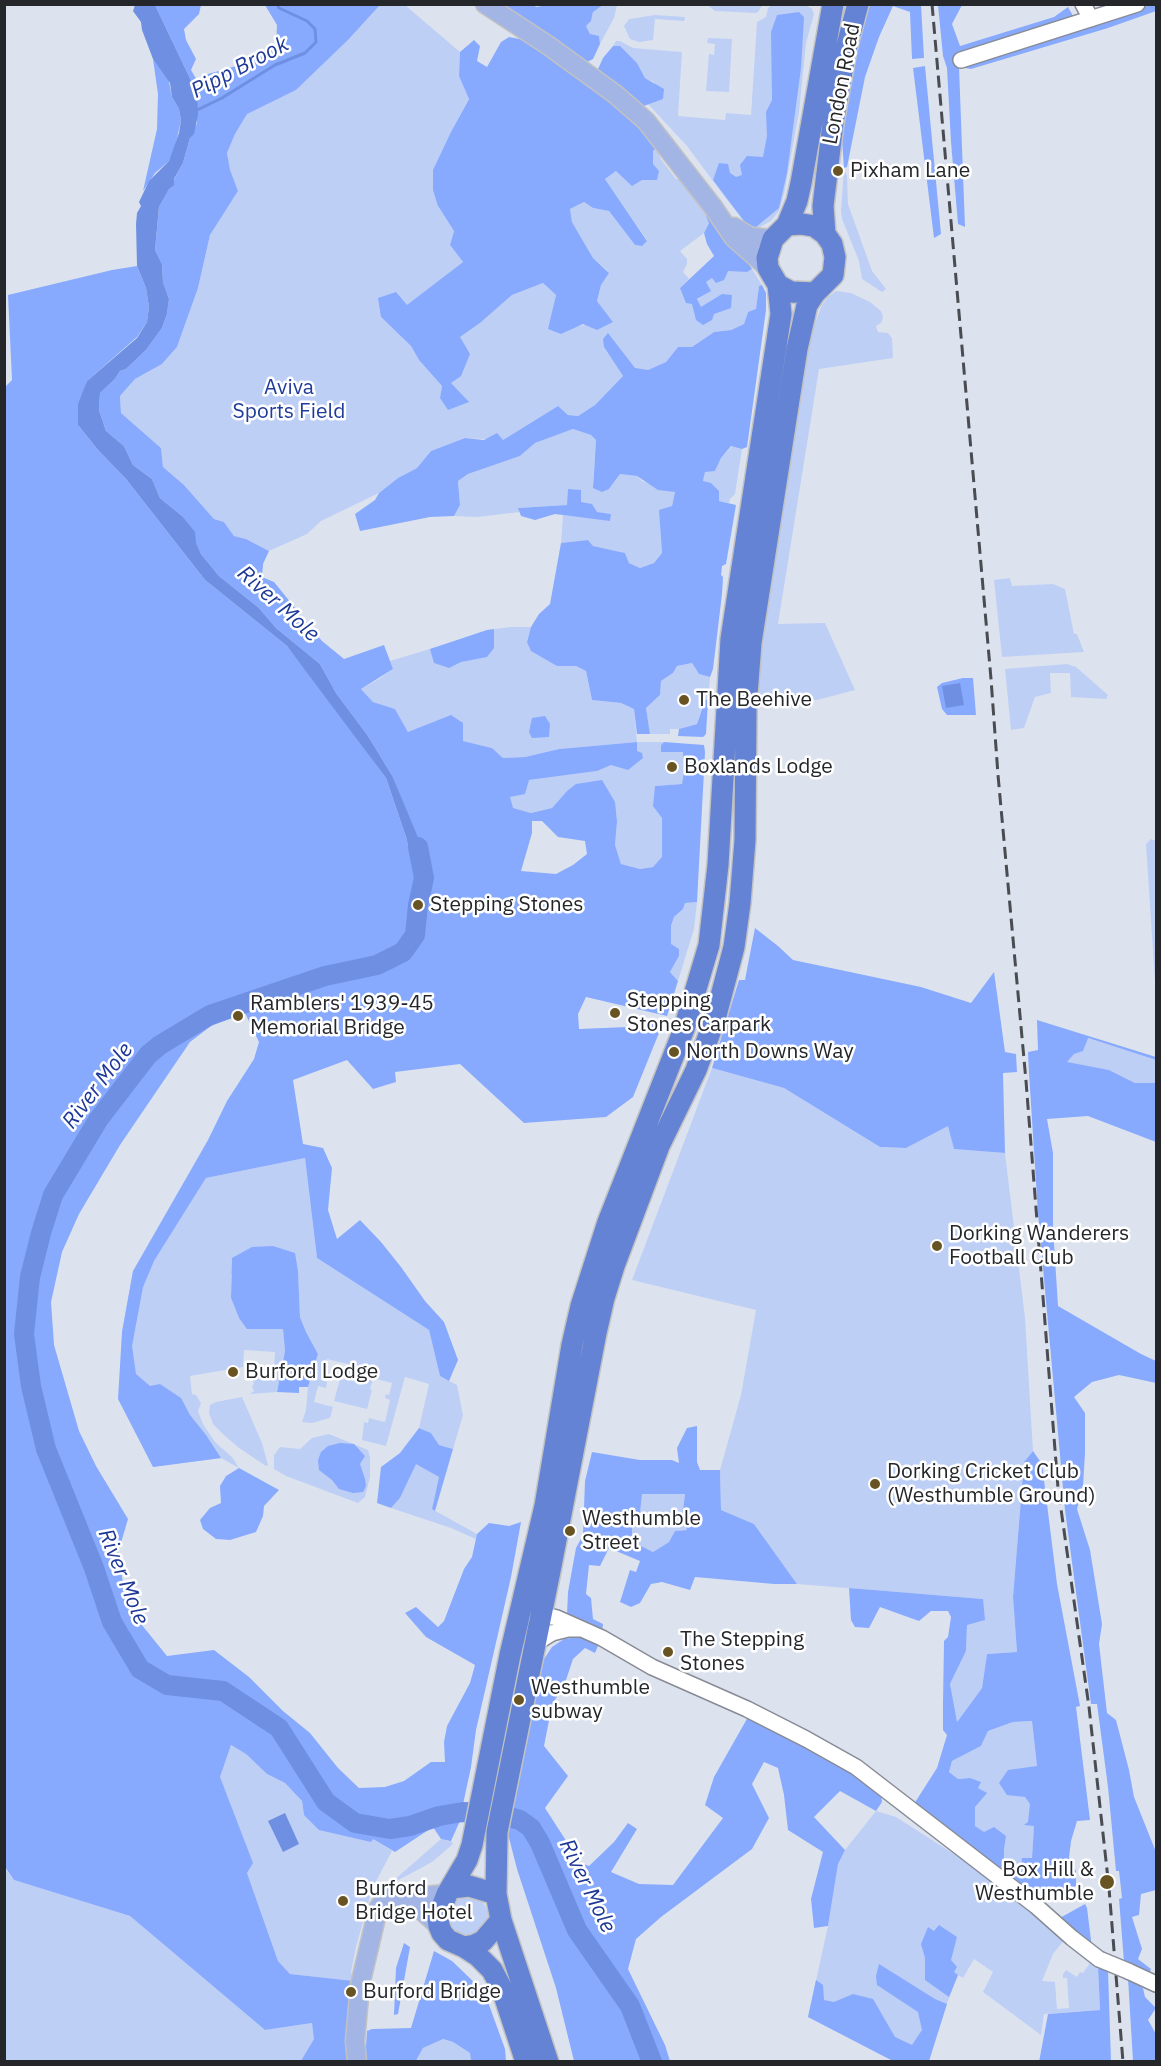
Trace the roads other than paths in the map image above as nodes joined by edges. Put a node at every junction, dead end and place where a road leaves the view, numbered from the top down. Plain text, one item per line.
1 (485, 4) edge
2 (833, 4) edge
3 (858, 4) edge
4 (1083, 4) edge
5 (1137, 4) edge
6 (1091, 19) junction
7 (961, 60) dead end
8 (713, 207) junction
9 (780, 232) junction
10 (825, 234) junction
11 (773, 277) junction
12 (815, 293) junction
13 (550, 1571) junction
14 (541, 1614) junction
15 (563, 1620) junction
16 (517, 1628) junction
17 (583, 1629) junction
18 (534, 1644) junction
19 (495, 1785) junction
20 (449, 1891) junction
21 (496, 1894) junction
22 (376, 1920) junction
23 (501, 1920) junction
24 (439, 1926) junction
25 (464, 1947) junction
26 (1151, 1982) edge
27 (1156, 1996) edge
28 (357, 2061) edge
29 (526, 2061) edge
30 (548, 2061) edge

1 - 8 main road
2 - 9 highway, London Road
3 - 10 highway, London Road
4 - 6 street
5 - 6 street
6 - 7 street
8 - 9 main road
8 - 11 main road
9 - 10 highway
9 - 11 highway
10 - 12 highway
11 - 12 highway
11 - 16 highway
12 - 13 highway
13 - 14 highway
13 - 15 street
14 - 15 street
14 - 16 street
14 - 18 highway
15 - 17 street
16 - 19 highway
17 - 18 street
17 - 26 street, bridge
18 - 19 highway
19 - 20 highway
19 - 21 highway
20 - 21 highway
20 - 22 main road
20 - 24 highway
21 - 23 highway
22 - 24 main road
22 - 28 main road
23 - 25 highway
23 - 30 highway
24 - 25 highway
25 - 29 highway
26 - 27 street

